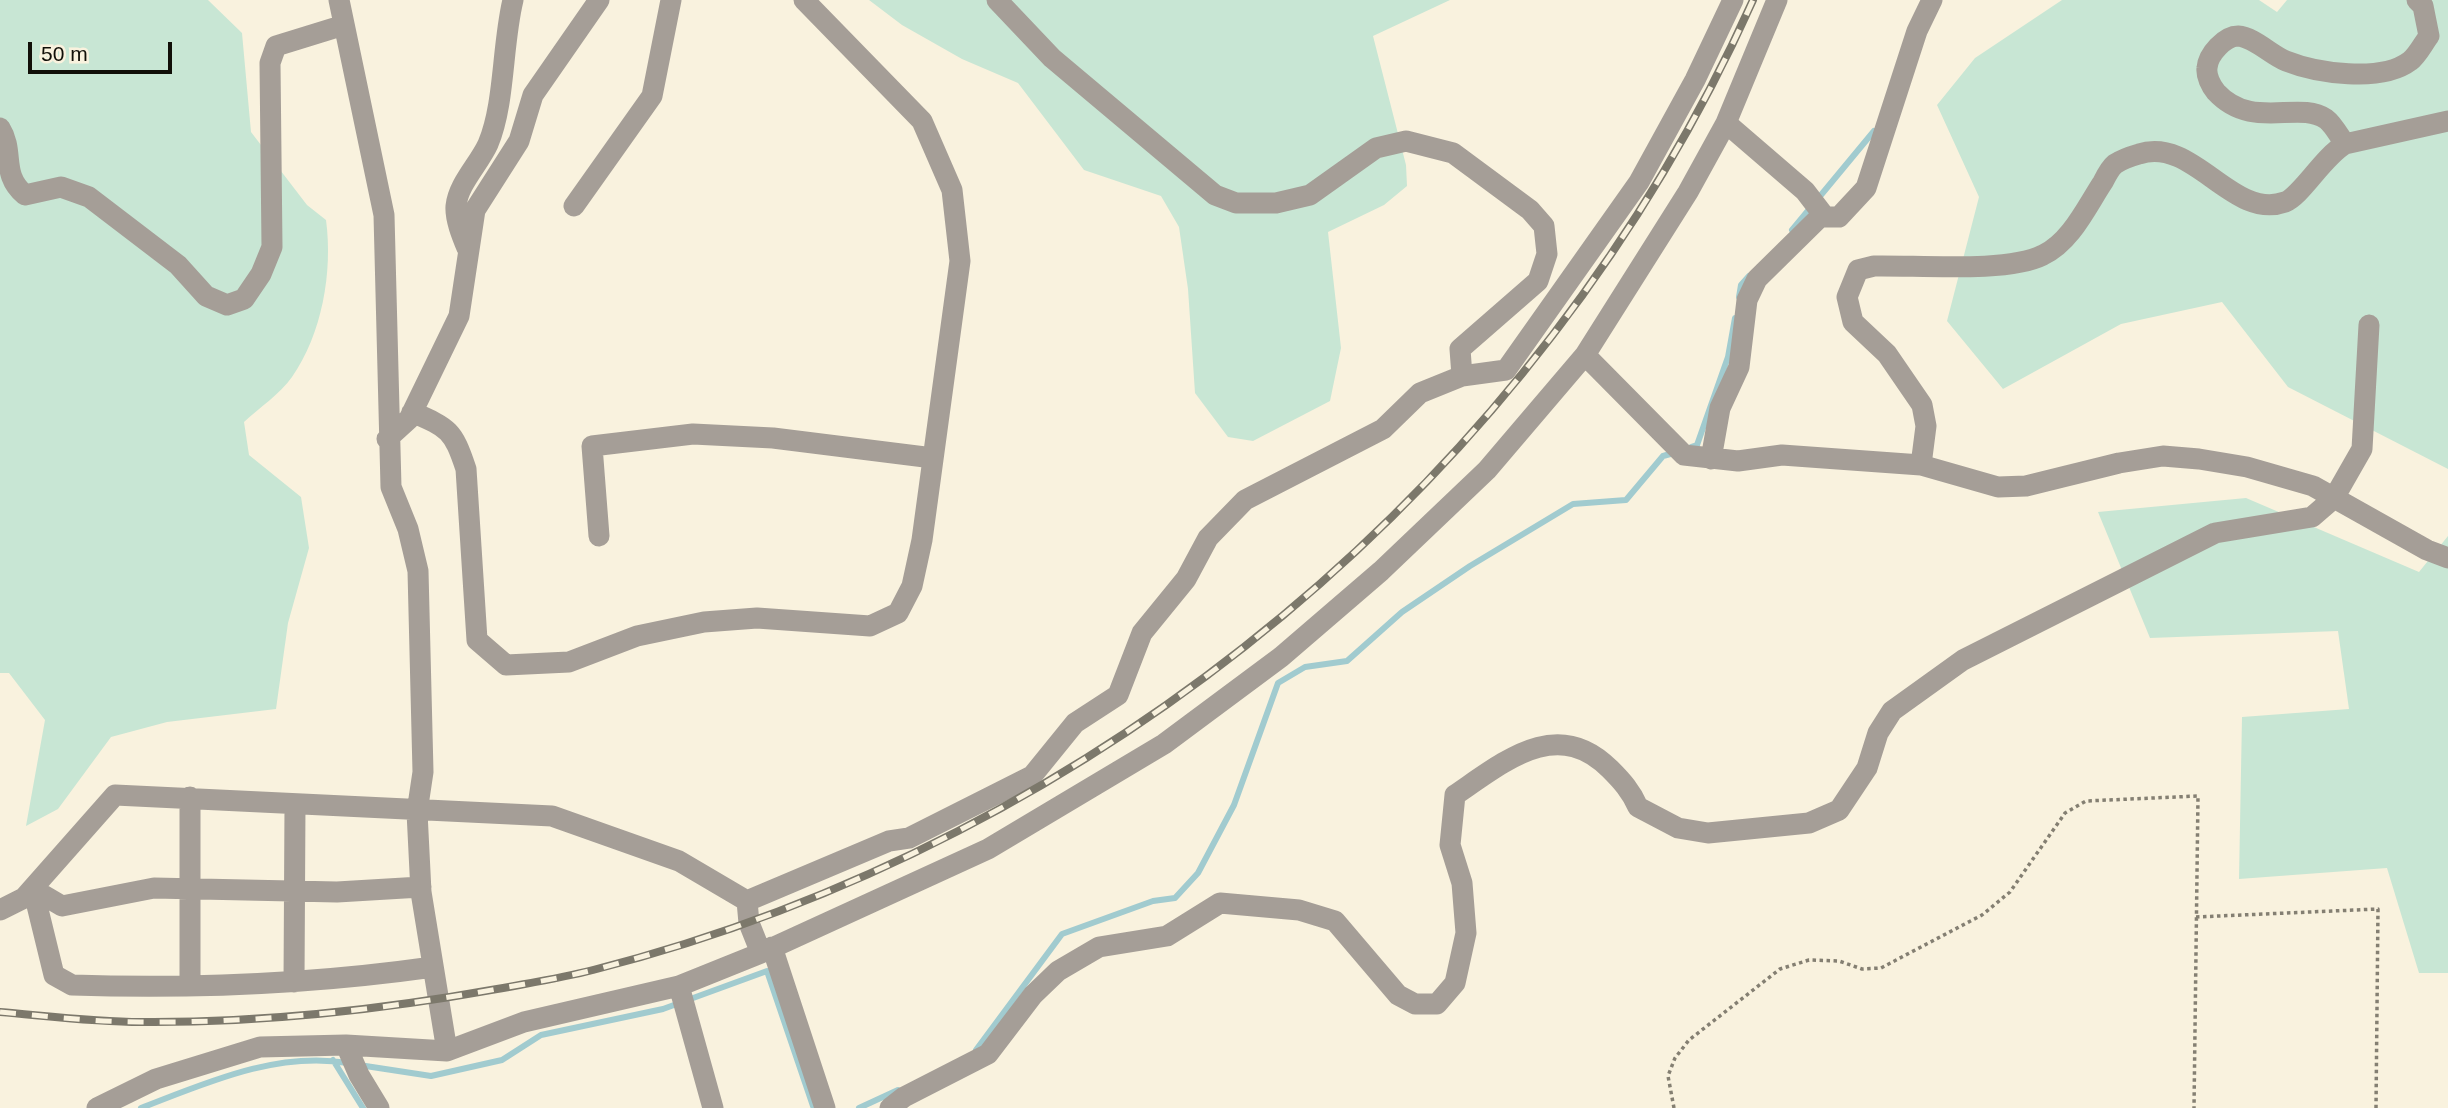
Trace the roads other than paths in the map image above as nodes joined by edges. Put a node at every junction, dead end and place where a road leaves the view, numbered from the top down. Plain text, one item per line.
1 (339, 0) edge
2 (513, 0) edge
3 (599, 0) edge
4 (671, 0) edge
5 (804, 0) edge
6 (997, 0) edge
7 (1733, 0) edge
8 (1777, 0) edge
9 (1932, 0) edge
10 (2417, 0) edge
11 (344, 25) junction
12 (2448, 121) edge
13 (1726, 123) junction
14 (0, 128) edge
15 (2345, 144) junction
16 (574, 206) dead end
17 (1825, 217) junction
18 (469, 256) junction
19 (2368, 325) dead end
20 (1584, 355) junction
21 (1462, 376) junction
22 (412, 412) junction
23 (387, 439) junction
24 (933, 458) junction
25 (1711, 459) junction
26 (1921, 465) junction
27 (2334, 498) junction
28 (599, 536) dead end
29 (2448, 558) edge
30 (190, 797) junction
31 (295, 804) junction
32 (417, 812) junction
33 (190, 887) junction
34 (421, 887) junction
35 (33, 889) junction
36 (294, 891) junction
37 (747, 901) junction
38 (0, 910) edge
39 (767, 950) junction
40 (433, 967) junction
41 (294, 982) junction
42 (190, 986) junction
43 (679, 986) junction
44 (346, 1045) junction
45 (447, 1051) junction
46 (97, 1108) edge
47 (379, 1108) edge
48 (713, 1108) edge
49 (825, 1108) edge
50 (890, 1108) edge

1 - 11 street
2 - 18 street
3 - 18 street
4 - 16 street
5 - 24 street
6 - 21 street
7 - 21 street
8 - 13 street
9 - 17 street
10 - 15 street
11 - 14 street
11 - 23 street
12 - 15 street
13 - 17 street
13 - 20 street
15 - 26 street
17 - 25 street
18 - 22 street
19 - 27 street
20 - 25 street
20 - 39 street
21 - 37 street
22 - 23 street
22 - 24 street
23 - 32 street
24 - 28 street
25 - 26 street
26 - 27 street
27 - 29 street
27 - 50 street
30 - 31 street
30 - 33 street
30 - 35 street
31 - 32 street
31 - 36 street
32 - 34 street
32 - 37 street
33 - 35 street
33 - 36 street
33 - 42 street
34 - 36 street
34 - 40 street
35 - 38 street
35 - 42 street
36 - 41 street
37 - 39 street
39 - 43 street
39 - 49 street
40 - 41 street
40 - 45 street
41 - 42 street
43 - 45 street
43 - 48 street
44 - 45 street
44 - 46 street
44 - 47 street

